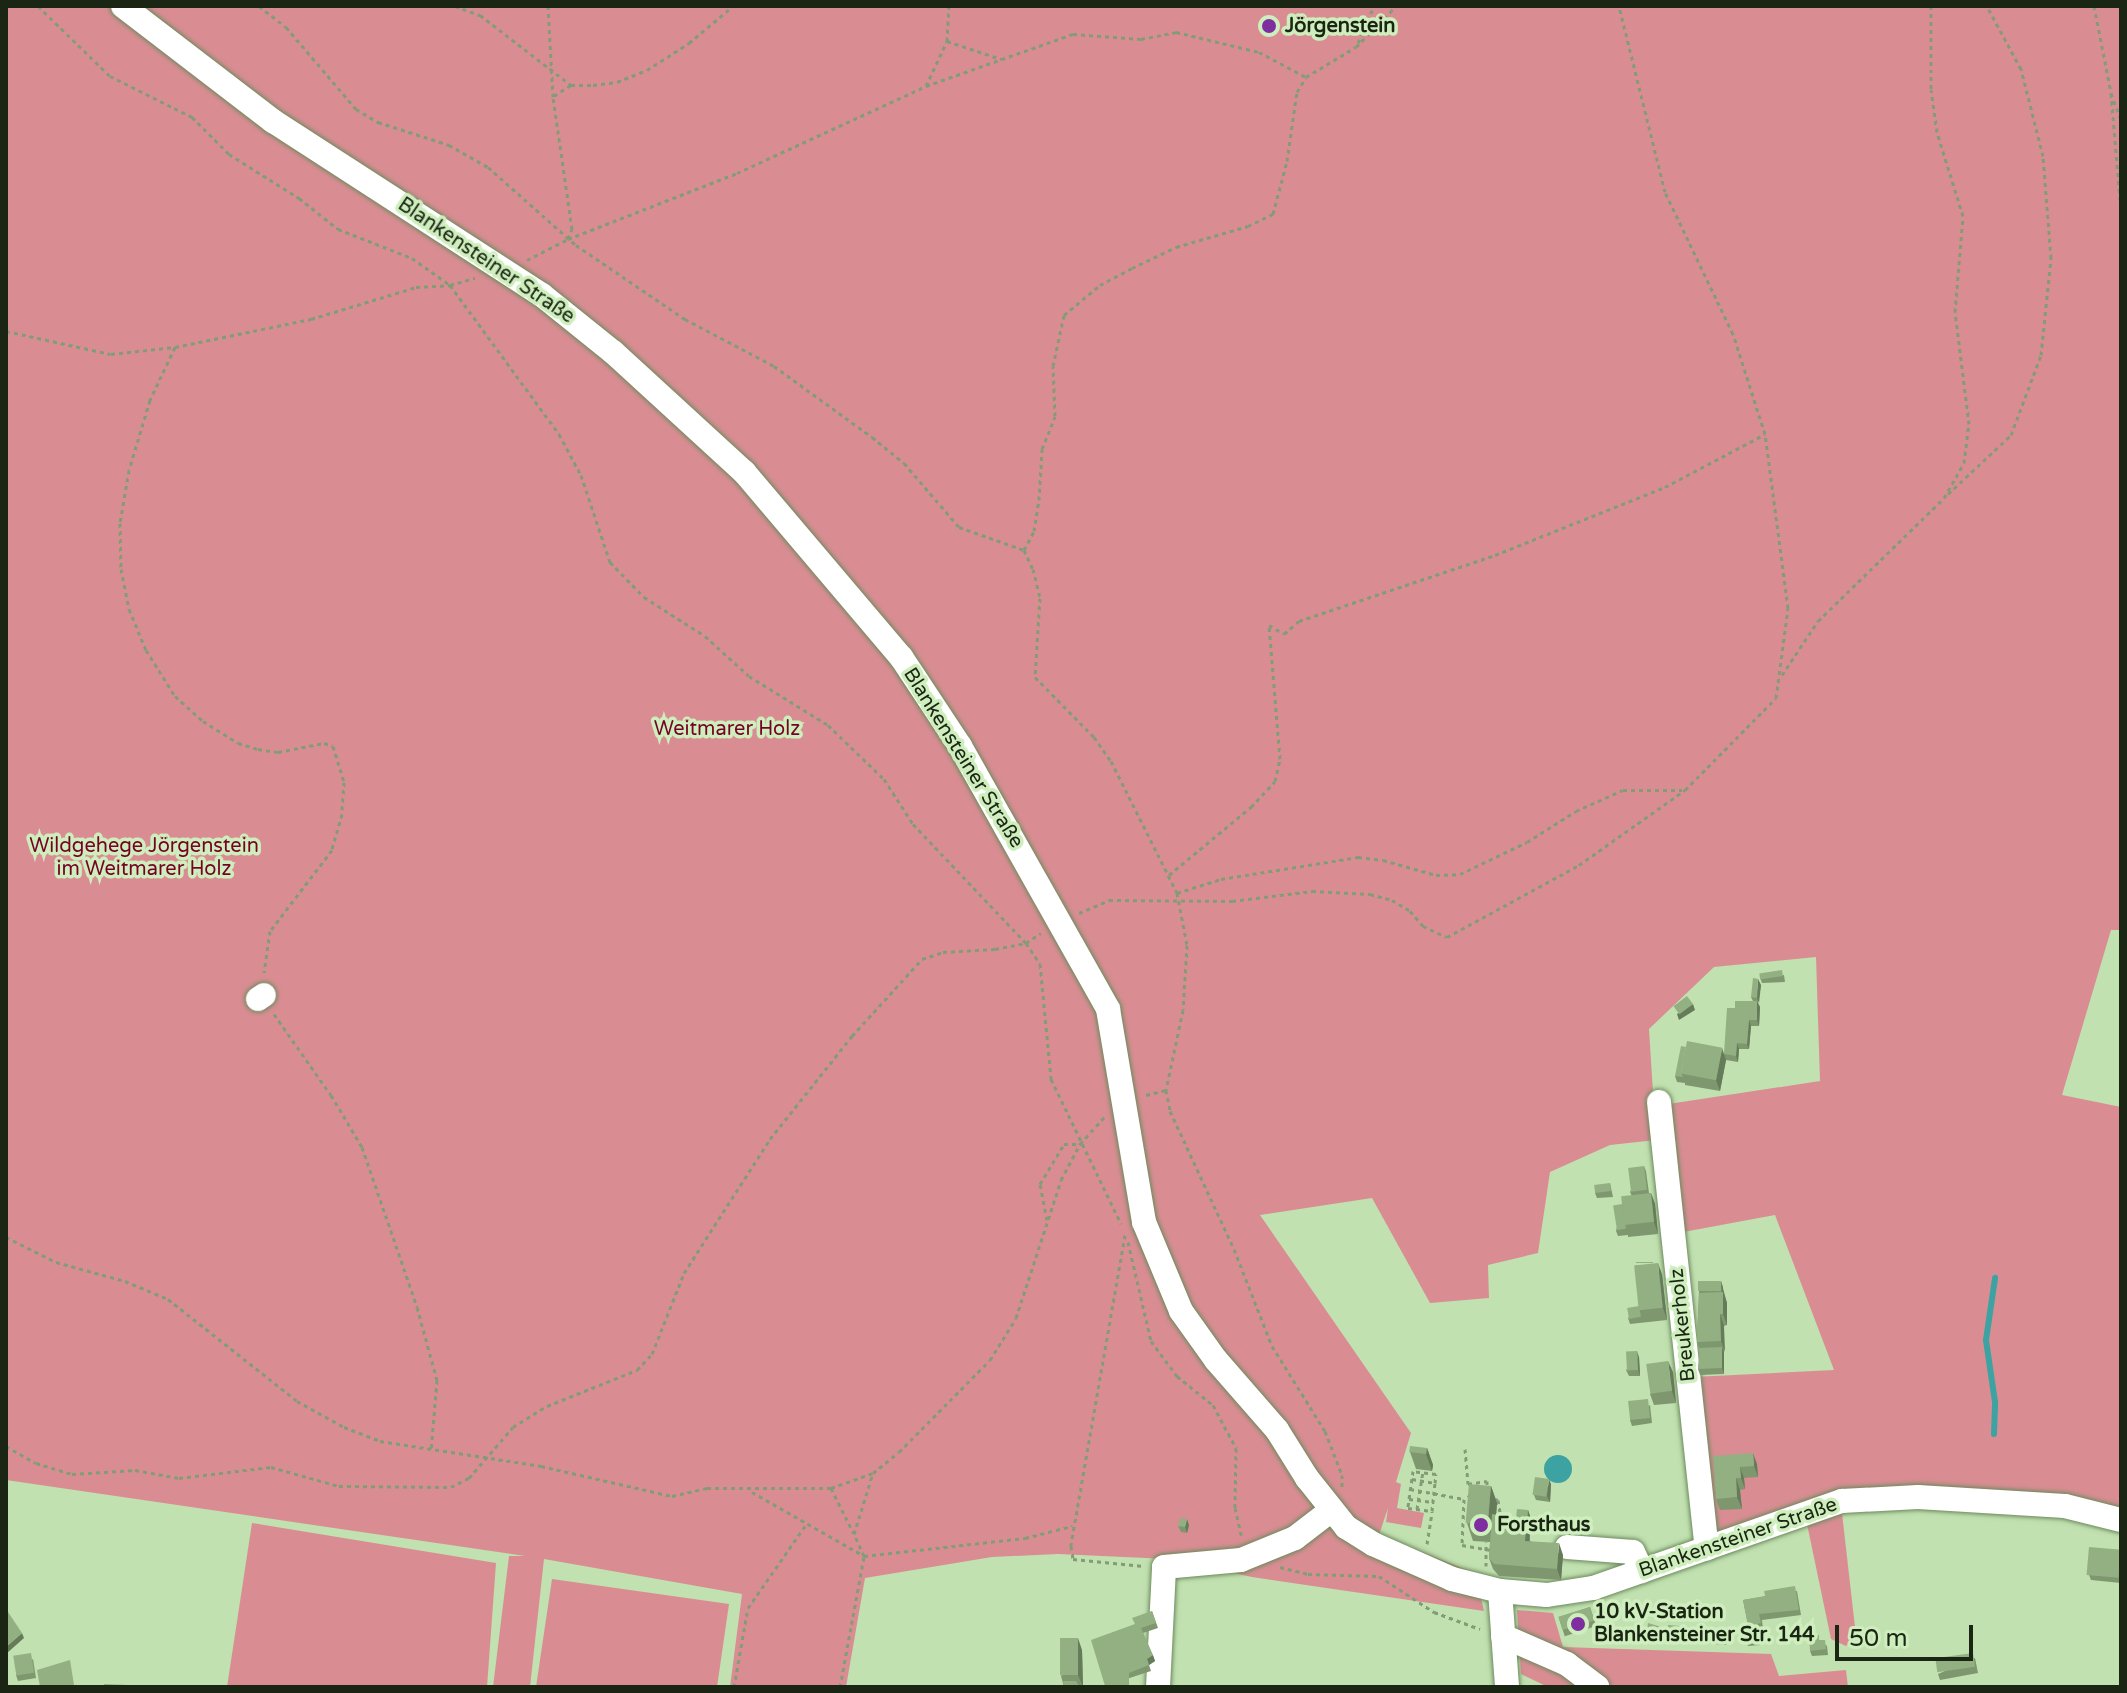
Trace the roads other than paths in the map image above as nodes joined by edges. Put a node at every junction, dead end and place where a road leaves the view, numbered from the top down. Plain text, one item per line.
1 (123, 6) edge
2 (1659, 1102) dead end
3 (1330, 1511) junction
4 (2121, 1520) edge
5 (1567, 1547) dead end
6 (1707, 1548) junction
7 (1642, 1571) junction
8 (1500, 1591) junction
9 (1503, 1636) junction
10 (1158, 1687) edge
11 (1507, 1687) edge
12 (1597, 1687) edge

1 - 3 street, Blankensteiner Straße
2 - 6 street, Breukerholz
3 - 8 street, Blankensteiner Straße
3 - 10 street
4 - 6 street, Blankensteiner Straße
5 - 7 street
6 - 7 street, Blankensteiner Straße
7 - 8 street, Blankensteiner Straße
8 - 9 street
9 - 11 street
9 - 12 street

